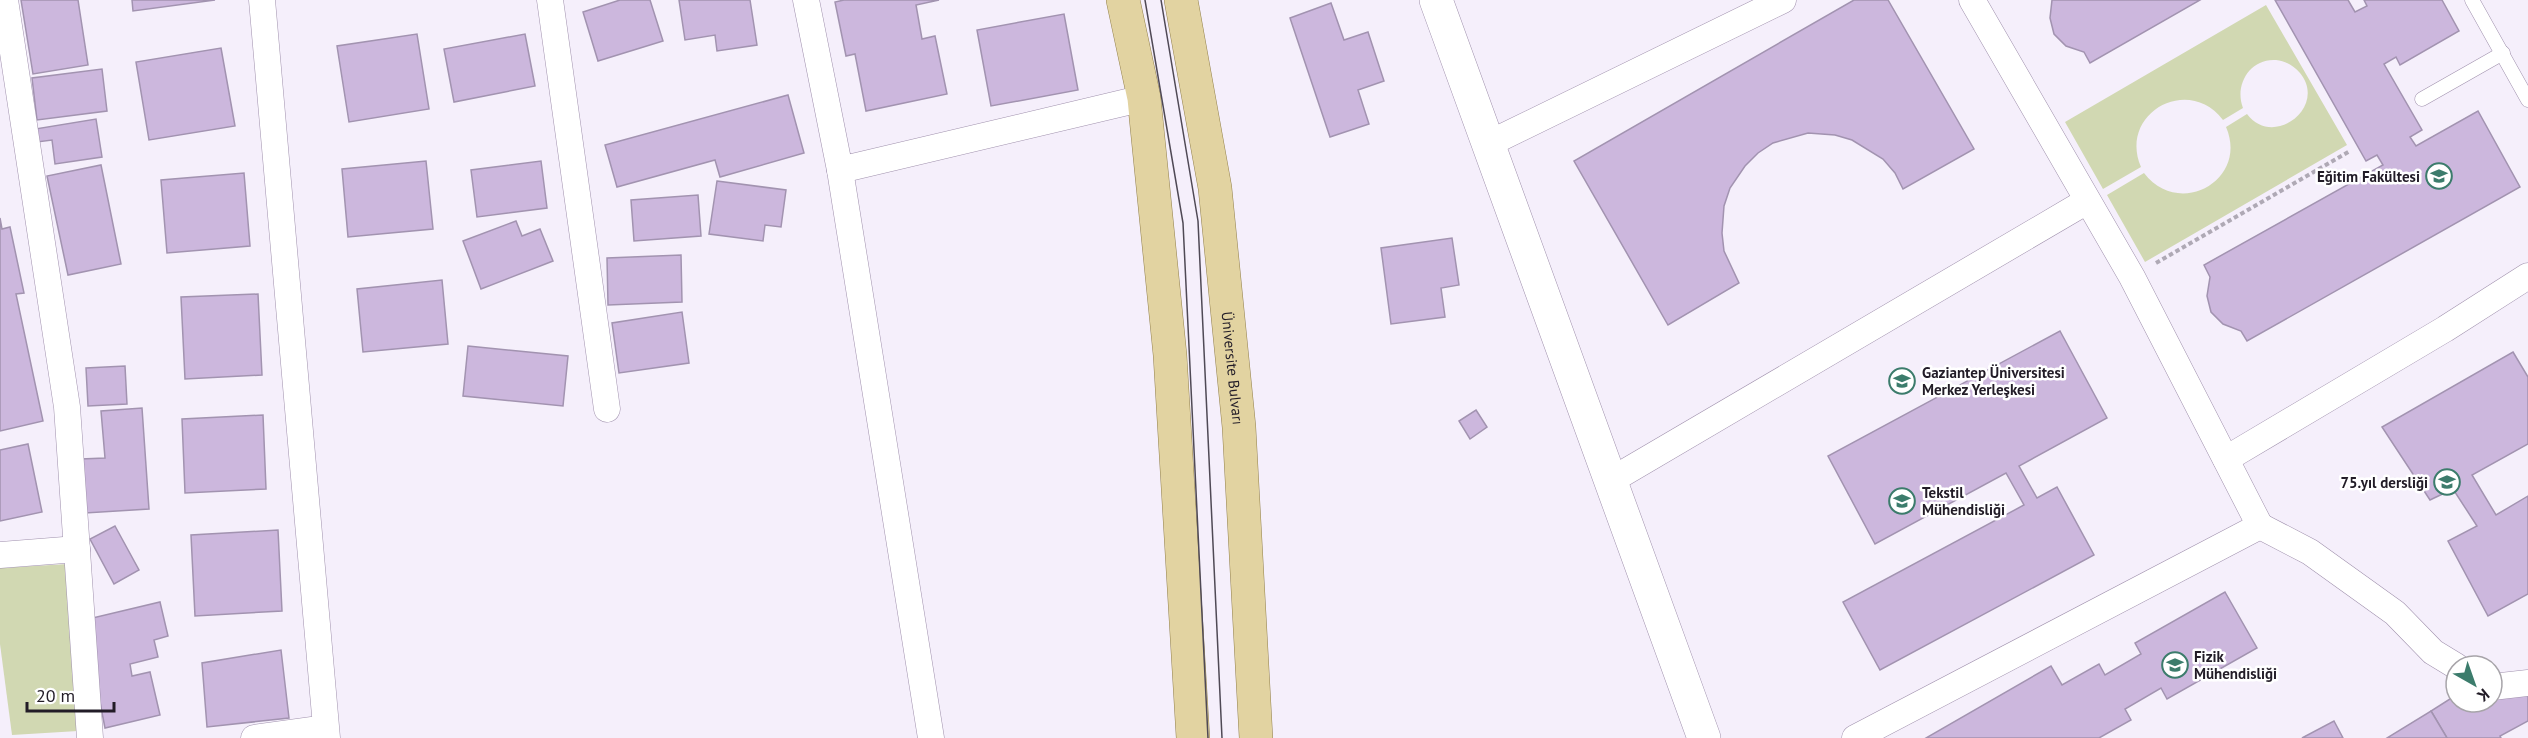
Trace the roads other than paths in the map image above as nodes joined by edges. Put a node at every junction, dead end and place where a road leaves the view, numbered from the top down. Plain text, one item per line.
1 (5, 0) edge
2 (262, 0) edge
3 (550, 0) edge
4 (806, 0) edge
5 (1123, 0) edge
6 (1181, 0) edge
7 (1436, 0) edge
8 (1783, 0) edge
9 (1972, 0) edge
10 (2472, 0) edge
11 (2503, 53) junction
12 (1144, 98) junction
13 (2422, 99) dead end
14 (2528, 100) edge
15 (1488, 144) junction
16 (840, 170) junction
17 (2087, 201) junction
18 (2528, 276) edge
19 (607, 409) dead end
20 (2226, 459) junction
21 (1610, 481) junction
22 (2260, 526) junction
23 (77, 549) junction
24 (0, 555) edge
25 (2444, 659) edge
26 (2528, 683) edge
27 (2504, 686) edge
28 (326, 733) edge
29 (90, 738) edge
30 (254, 738) edge
31 (931, 738) edge
32 (1193, 738) edge
33 (1256, 738) edge
34 (1704, 738) edge
35 (1855, 738) edge

1 - 23 street
2 - 28 street
3 - 19 street
4 - 16 street
5 - 12 main road
6 - 33 main road, Üniversite Bulvarı
7 - 15 street
8 - 15 street
9 - 17 street
10 - 11 lane
11 - 13 lane
11 - 14 lane
12 - 16 street
12 - 32 main road
15 - 21 street
16 - 31 street
17 - 20 street
17 - 21 street
18 - 20 street
20 - 22 street
21 - 34 street
22 - 25 street
22 - 35 street
23 - 24 street
23 - 29 street
26 - 27 street
28 - 30 street

